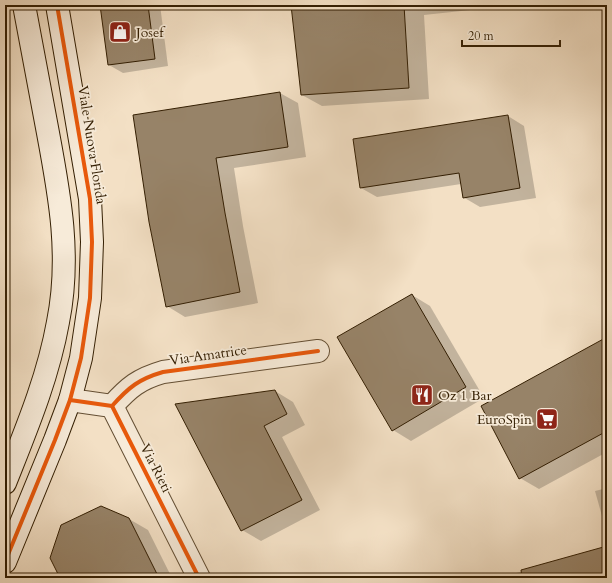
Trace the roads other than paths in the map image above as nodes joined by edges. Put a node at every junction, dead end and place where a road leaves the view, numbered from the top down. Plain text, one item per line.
1 (24, 5) edge
2 (57, 5) edge
3 (318, 351) dead end
4 (70, 400) junction
5 (112, 406) junction
6 (5, 483) edge
7 (5, 562) edge
8 (199, 578) edge

1 - 6 street
2 - 4 street, Viale Nuova Florida
3 - 5 street, Via Amatrice
4 - 5 street
4 - 7 street, Viale Nuova Florida
5 - 8 street, Via Rieti

